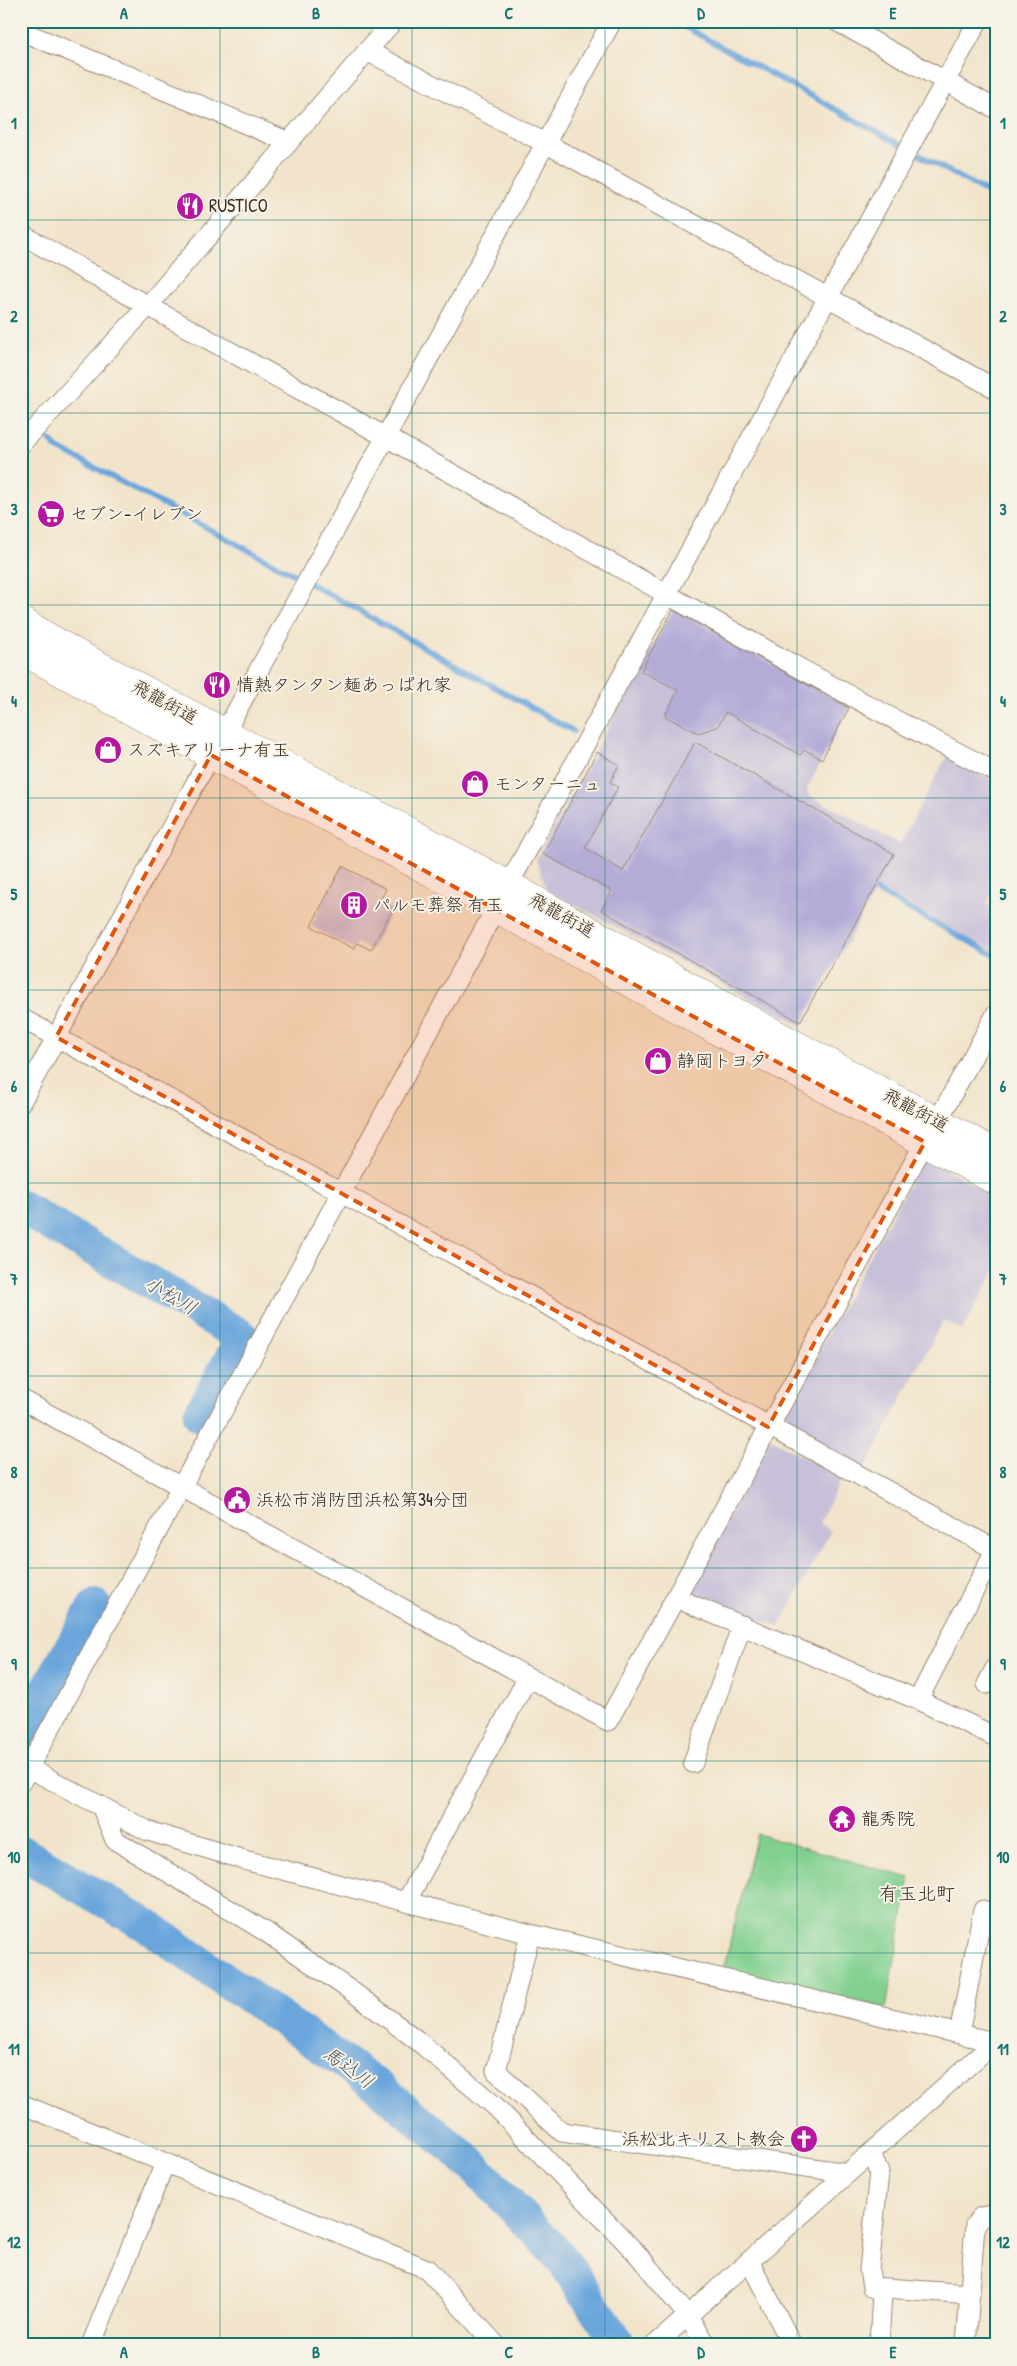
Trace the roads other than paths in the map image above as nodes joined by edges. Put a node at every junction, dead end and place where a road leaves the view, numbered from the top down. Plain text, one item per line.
1 (393, 21) edge
2 (612, 21) edge
3 (836, 21) edge
4 (978, 21) edge
5 (21, 31) edge
6 (367, 51) junction
7 (946, 81) junction
8 (996, 109) edge
9 (289, 142) junction
10 (545, 143) junction
11 (21, 234) edge
12 (828, 298) junction
13 (147, 307) junction
14 (996, 389) edge
15 (29, 423) edge
16 (385, 436) junction
17 (21, 444) edge
18 (667, 594) junction
19 (21, 621) edge
20 (21, 650) edge
21 (218, 745) junction
22 (996, 772) edge
23 (510, 885) junction
24 (496, 909) junction
25 (996, 1014) edge
26 (21, 1018) edge
27 (56, 1037) junction
28 (21, 1102) edge
29 (931, 1132) junction
30 (996, 1153) edge
31 (996, 1181) edge
32 (341, 1194) junction
33 (21, 1399) edge
34 (768, 1427) junction
35 (182, 1488) junction
36 (995, 1550) edge
37 (676, 1598) junction
38 (742, 1625) junction
39 (996, 1667) edge
40 (528, 1677) junction
41 (987, 1684) dead end
42 (918, 1700) junction
43 (996, 1737) edge
44 (693, 1764) dead end
45 (24, 1771) edge
46 (102, 1808) junction
47 (406, 1902) junction
48 (982, 1910) dead end
49 (530, 1934) junction
50 (959, 2034) junction
51 (995, 2041) edge
52 (21, 2104) edge
53 (871, 2153) junction
54 (165, 2163) junction
55 (848, 2173) junction
56 (996, 2214) edge
57 (750, 2262) junction
58 (872, 2287) junction
59 (970, 2294) junction
60 (688, 2316) junction
61 (91, 2345) edge
62 (496, 2345) edge
63 (655, 2345) edge
64 (706, 2345) edge
65 (792, 2345) edge
66 (879, 2345) edge
67 (966, 2345) edge

1 - 6 street
2 - 10 street
3 - 7 street
4 - 7 street
5 - 9 street
6 - 9 street
6 - 10 street
7 - 8 street
7 - 12 street
9 - 13 street
10 - 12 street
10 - 16 street
11 - 13 street
12 - 14 street
12 - 18 street
13 - 15 street
13 - 16 street
15 - 17 street
16 - 18 street
16 - 21 street
18 - 22 street
18 - 23 street
19 - 21 highway, 飛龍街道
20 - 21 highway, 飛龍街道
21 - 23 highway, 飛龍街道
21 - 24 highway, 飛龍街道
21 - 27 street
23 - 24 street
23 - 29 highway, 飛龍街道
24 - 29 highway, 飛龍街道
24 - 32 street
25 - 29 street
26 - 27 street
27 - 28 street
27 - 32 street
29 - 30 highway, 飛龍街道
29 - 31 highway, 飛龍街道
29 - 34 street
32 - 34 street
32 - 35 street
33 - 35 street
34 - 36 street
34 - 37 street
35 - 40 street
35 - 45 street
36 - 42 street
37 - 38 street
37 - 40 street
38 - 42 street
38 - 44 street
39 - 41 street
40 - 47 street
42 - 43 street
45 - 46 street
46 - 47 street
46 - 60 street
47 - 49 street
48 - 50 street
49 - 50 street
49 - 55 street
50 - 51 street
51 - 53 street
52 - 54 street
53 - 55 street
53 - 58 street
54 - 61 street
54 - 62 street
55 - 57 street
56 - 59 street
57 - 60 street
57 - 65 street
58 - 59 street
58 - 66 street
59 - 67 street
60 - 63 street
60 - 64 street

